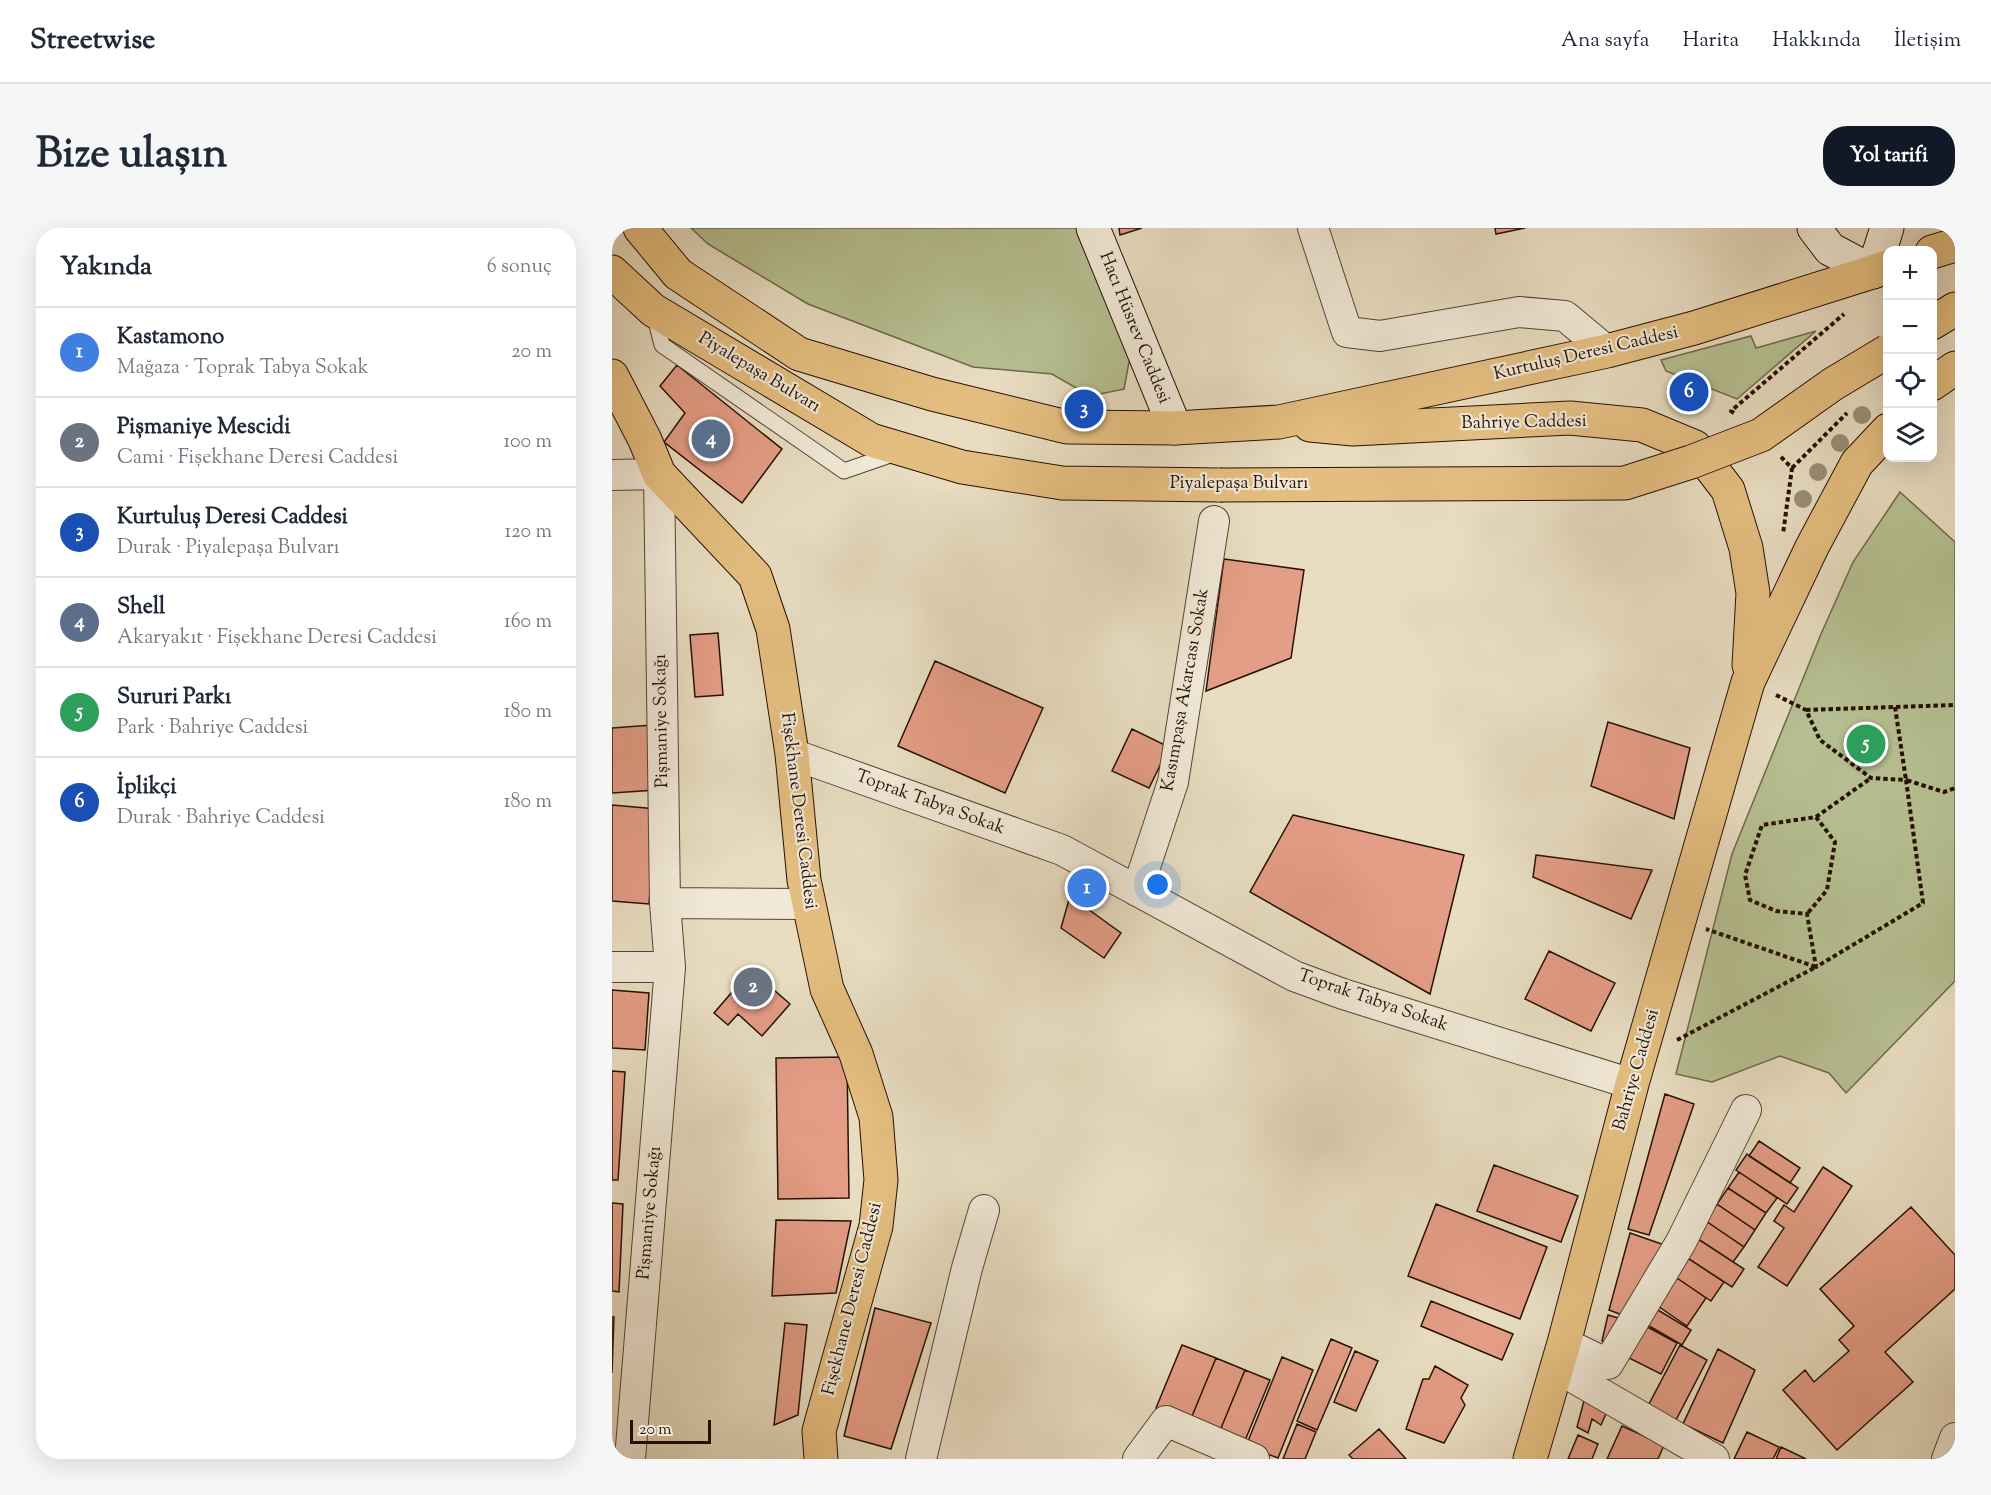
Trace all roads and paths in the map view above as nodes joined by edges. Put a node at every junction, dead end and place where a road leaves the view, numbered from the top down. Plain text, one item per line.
1 (640, 228) edge
2 (1093, 228) edge
3 (1313, 228) edge
4 (1814, 228) edge
5 (1887, 228) edge
6 (1955, 245) edge
7 (1937, 250) edge
8 (1880, 269) edge
9 (612, 272) edge
10 (1955, 309) edge
11 (1937, 320) edge
12 (1607, 351) junction
13 (1883, 353) edge
14 (1955, 368) edge
15 (612, 376) edge
16 (1937, 381) edge
17 (1279, 422) junction
18 (1175, 428) junction
19 (1883, 434) edge
20 (660, 474) junction
21 (612, 475) edge
22 (1214, 521) dead end
23 (1748, 682) junction
24 (1955, 705) edge
25 (1895, 707) junction
26 (1806, 710) junction
27 (792, 754) junction
28 (1871, 778) junction
29 (1906, 780) junction
30 (1955, 788) edge
31 (1816, 817) junction
32 (1137, 891) junction
33 (665, 903) junction
34 (809, 904) junction
35 (1807, 914) junction
36 (1680, 920) junction
37 (612, 967) edge
38 (670, 967) junction
39 (1816, 967) junction
40 (1636, 1072) junction
41 (1746, 1110) dead end
42 (984, 1210) dead end
43 (1560, 1355) junction
44 (1955, 1437) edge
45 (630, 1459) edge
46 (821, 1459) edge
47 (921, 1459) edge
48 (1138, 1459) edge
49 (1254, 1459) edge
50 (1530, 1459) edge
51 (1714, 1459) edge
52 (1947, 1459) edge

1 - 18 main road, Piyalepaşa Bulvarı
2 - 18 street, Hacı Hüsrev Caddesi
3 - 12 street
4 - 8 street
5 - 8 street
6 - 7 main road
8 - 12 main road, Kurtuluş Deresi Caddesi
9 - 13 main road, Piyalepaşa Bulvarı, bridge
10 - 11 main road
12 - 17 main road, Kurtuluş Deresi Caddesi
14 - 16 main road
15 - 20 main road, Fişekhane Deresi Caddesi
17 - 18 main road, Piyalepaşa Bulvarı
17 - 23 main road, Bahriye Caddesi
19 - 23 main road, Bahriye Caddesi
20 - 21 street
20 - 27 main road, Fişekhane Deresi Caddesi
20 - 33 street, Pişmaniye Sokağı
22 - 32 street, Kasımpaşa Akarcası Sokak
23 - 26 path
23 - 36 main road, Bahriye Caddesi
24 - 25 path
25 - 26 path
25 - 29 path
26 - 28 path
27 - 32 street, Toprak Tabya Sokak
27 - 34 main road, Fişekhane Deresi Caddesi
28 - 29 path
28 - 31 path
29 - 30 path
29 - 39 path
31 - 35 path
31 - 35 path
32 - 40 street, Toprak Tabya Sokak
33 - 34 street
33 - 38 street, Pişmaniye Sokağı
34 - 46 main road, Fişekhane Deresi Caddesi
35 - 39 path
36 - 39 path
36 - 40 main road, Bahriye Caddesi
37 - 38 street
38 - 45 street, Pişmaniye Sokağı
39 - 40 path
40 - 43 main road, Bahriye Caddesi
41 - 43 street
42 - 47 street
43 - 50 main road, Bahriye Caddesi
43 - 51 street
44 - 52 street
48 - 49 street

